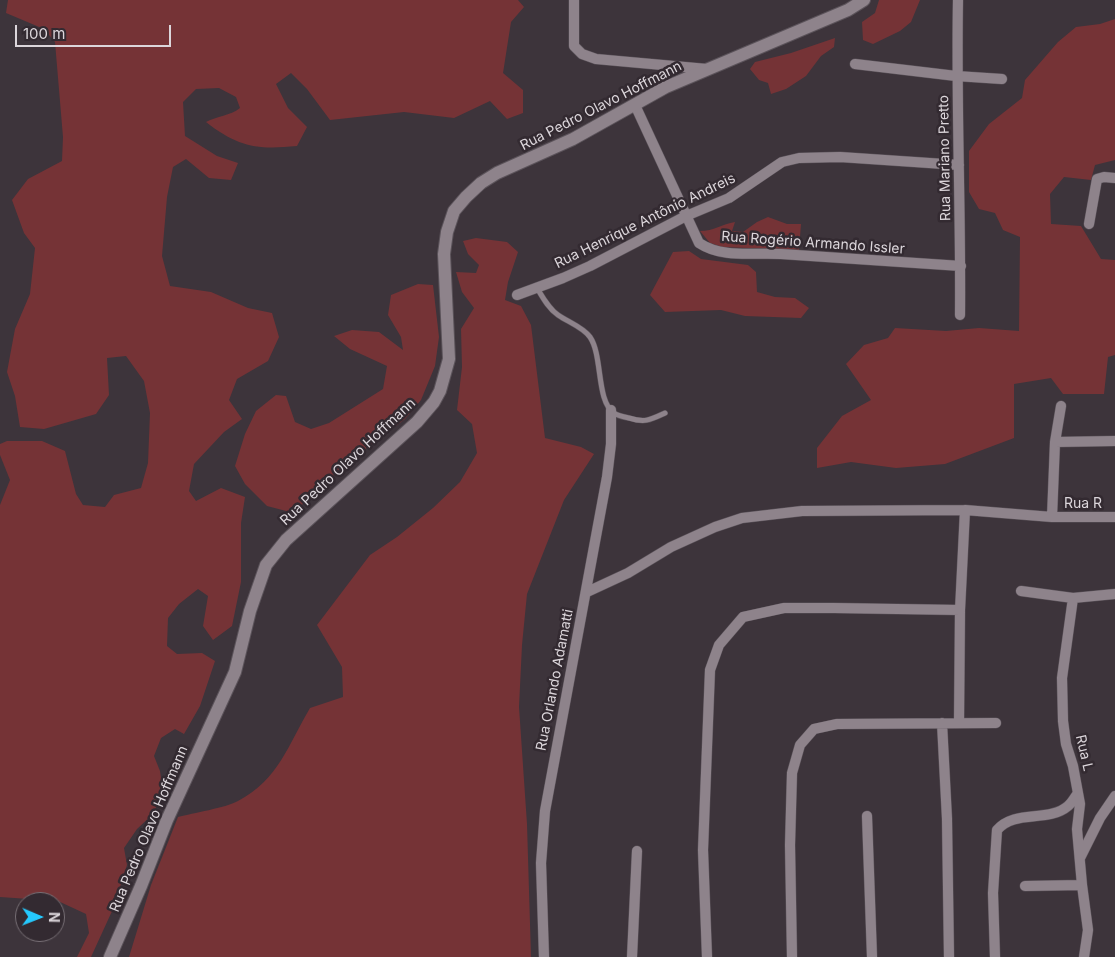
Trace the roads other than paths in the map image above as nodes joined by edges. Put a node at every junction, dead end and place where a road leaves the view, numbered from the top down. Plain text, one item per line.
1 (574, 0) edge
2 (864, 0) edge
3 (958, 0) edge
4 (855, 64) dead end
5 (710, 69) junction
6 (956, 76) junction
7 (1002, 79) dead end
8 (634, 105) junction
9 (960, 164) junction
10 (1115, 178) edge
11 (686, 216) junction
12 (1089, 224) dead end
13 (961, 266) junction
14 (537, 288) junction
15 (517, 295) dead end
16 (960, 314) dead end
17 (1061, 406) dead end
18 (611, 410) junction
19 (666, 413) dead end
20 (1115, 441) edge
21 (1055, 442) junction
22 (964, 510) junction
23 (1115, 517) edge
24 (1052, 518) junction
25 (1021, 591) dead end
26 (587, 592) junction
27 (1115, 594) edge
28 (1072, 598) junction
29 (960, 610) junction
30 (942, 723) junction
31 (959, 723) junction
32 (996, 723) dead end
33 (1078, 794) junction
34 (1115, 796) edge
35 (867, 816) dead end
36 (637, 851) dead end
37 (1080, 859) junction
38 (1082, 885) junction
39 (1025, 886) dead end
40 (110, 957) edge
41 (544, 957) edge
42 (632, 957) edge
43 (707, 957) edge
44 (792, 957) edge
45 (872, 957) edge
46 (949, 957) edge
47 (996, 957) edge
48 (1084, 957) edge

1 - 5 street
2 - 5 street, Rua Pedro Olavo Hoffmann
3 - 6 street, Rua Mariano Pretto
4 - 6 street
5 - 8 street, Rua Pedro Olavo Hoffmann
6 - 7 street
6 - 9 street, Rua Mariano Pretto
8 - 11 street, Rua Rogério Armando Issler
8 - 40 street, Rua Pedro Olavo Hoffmann
9 - 11 street, Rua Henrique Antônio Andreis
9 - 13 street, Rua Mariano Pretto
10 - 12 street
11 - 13 street, Rua Rogério Armando Issler
11 - 14 street, Rua Henrique Antônio Andreis
13 - 16 street, Rua Mariano Pretto
14 - 15 street, Rua Henrique Antônio Andreis
14 - 18 lane, Rua Orlando Adamatti
17 - 21 street
18 - 19 lane
18 - 26 street, Rua Orlando Adamatti
20 - 21 street
21 - 24 street
22 - 24 street, Rua R
22 - 26 street, Rua R
22 - 29 street
23 - 24 street, Rua R
25 - 28 street
26 - 41 street, Rua Orlando Adamatti
27 - 28 street
28 - 33 street, Rua L
29 - 31 street
29 - 43 street
30 - 31 street
30 - 44 street
30 - 46 street
31 - 32 street
33 - 37 street, Rua L
33 - 47 street
34 - 37 street
35 - 45 street
36 - 42 street
37 - 38 street, Rua L
38 - 39 street
38 - 48 street, Rua L

